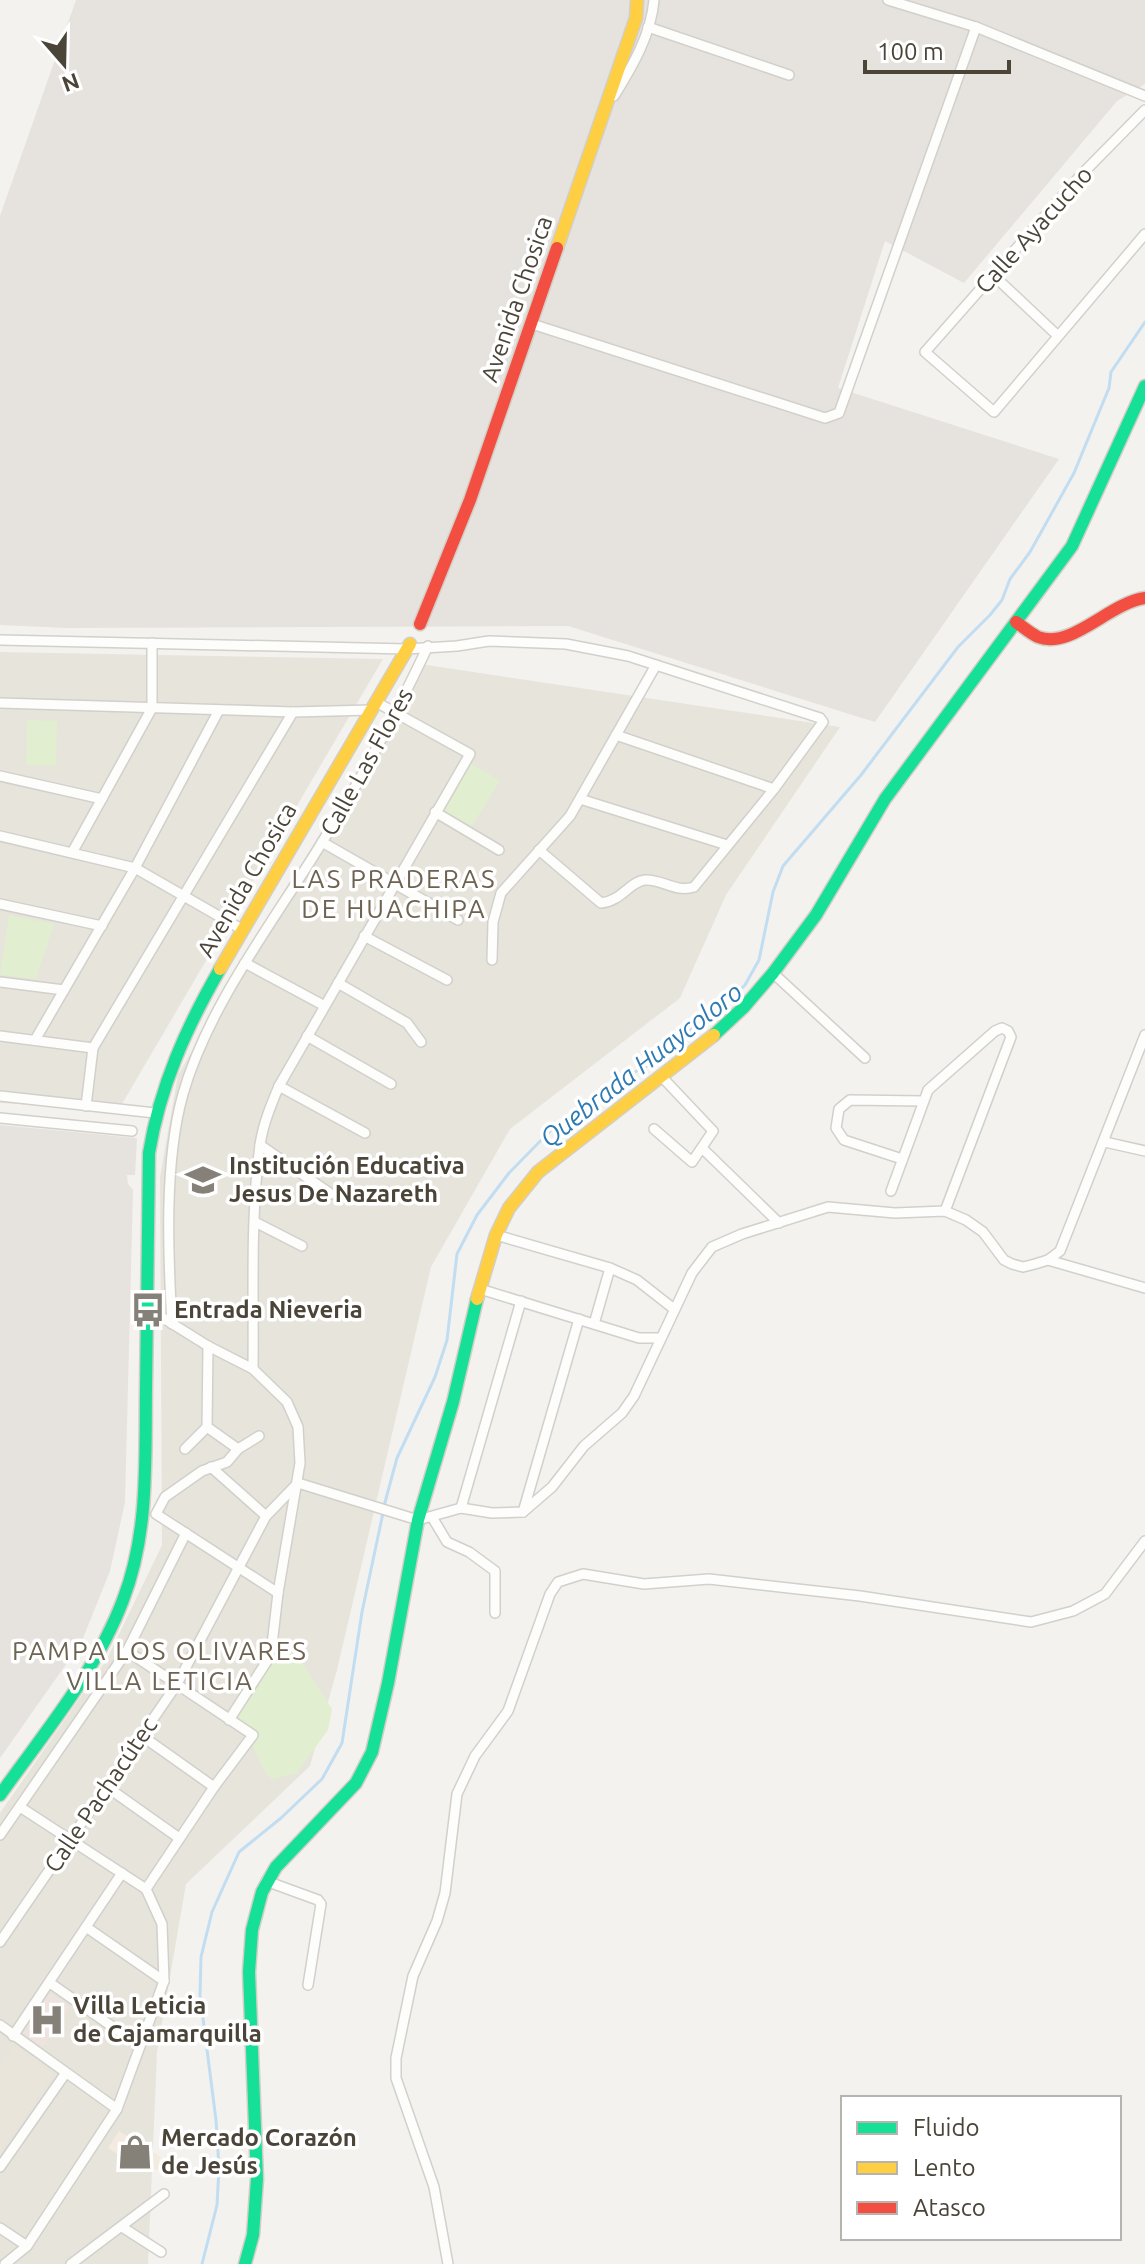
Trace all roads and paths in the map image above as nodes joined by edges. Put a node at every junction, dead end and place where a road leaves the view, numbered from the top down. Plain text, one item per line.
1 (637, 0) edge
2 (654, 0) edge
3 (888, 0) edge
4 (648, 27) junction
5 (976, 27) junction
6 (789, 75) dead end
7 (1145, 96) edge
8 (1145, 110) edge
9 (604, 113) junction
10 (1145, 234) edge
11 (992, 274) junction
12 (532, 324) junction
13 (1058, 336) junction
14 (1145, 386) edge
15 (1145, 598) edge
16 (1016, 622) junction
17 (0, 640) edge
18 (152, 643) junction
19 (408, 646) junction
20 (428, 646) junction
21 (656, 665) junction
22 (0, 703) edge
23 (374, 706) junction
24 (152, 708) junction
25 (219, 710) junction
26 (293, 712) junction
27 (397, 713) junction
28 (616, 735) junction
29 (0, 776) edge
30 (774, 789) junction
31 (102, 799) junction
32 (580, 799) junction
33 (435, 812) junction
34 (0, 836) edge
35 (322, 842) junction
36 (727, 845) junction
37 (499, 850) dead end
38 (539, 850) junction
39 (73, 851) junction
40 (135, 868) junction
41 (394, 883) junction
42 (186, 896) junction
43 (0, 904) edge
44 (458, 920) dead end
45 (102, 926) junction
46 (243, 930) junction
47 (364, 936) junction
48 (492, 960) dead end
49 (245, 963) junction
50 (773, 973) junction
51 (447, 980) dead end
52 (0, 982) edge
53 (338, 983) junction
54 (64, 990) junction
55 (323, 1005) junction
56 (1145, 1035) edge
57 (0, 1036) edge
58 (307, 1036) junction
59 (35, 1040) junction
60 (421, 1042) dead end
61 (93, 1048) junction
62 (865, 1058) dead end
63 (662, 1077) junction
64 (391, 1084) dead end
65 (279, 1086) junction
66 (0, 1096) edge
67 (923, 1101) junction
68 (86, 1106) junction
69 (155, 1113) junction
70 (0, 1118) edge
71 (654, 1129) dead end
72 (132, 1131) dead end
73 (365, 1133) dead end
74 (1105, 1142) junction
75 (260, 1145) junction
76 (702, 1148) junction
77 (1145, 1151) edge
78 (902, 1159) junction
79 (891, 1191) dead end
80 (331, 1194) dead end
81 (945, 1211) junction
82 (255, 1222) junction
83 (779, 1223) junction
84 (496, 1235) junction
85 (302, 1246) dead end
86 (1048, 1260) junction
87 (610, 1268) junction
88 (1145, 1288) edge
89 (480, 1289) junction
90 (521, 1301) junction
91 (147, 1308) junction
92 (674, 1309) junction
93 (579, 1319) junction
94 (172, 1324) junction
95 (594, 1324) junction
96 (661, 1338) junction
97 (208, 1346) junction
98 (253, 1369) junction
99 (207, 1427) junction
100 (259, 1436) dead end
101 (185, 1449) dead end
102 (238, 1449) junction
103 (211, 1467) junction
104 (298, 1483) junction
105 (461, 1508) junction
106 (523, 1512) junction
107 (266, 1516) junction
108 (432, 1517) junction
109 (418, 1520) junction
110 (186, 1533) junction
111 (1145, 1541) edge
112 (240, 1566) junction
113 (278, 1593) junction
114 (495, 1613) dead end
115 (127, 1651) junction
116 (177, 1684) junction
117 (229, 1720) junction
118 (142, 1736) junction
119 (107, 1787) junction
120 (214, 1787) junction
121 (0, 1795) edge
122 (20, 1807) junction
123 (0, 1835) edge
124 (179, 1838) junction
125 (70, 1840) junction
126 (122, 1873) junction
127 (266, 1881) junction
128 (146, 1889) junction
129 (86, 1927) junction
130 (0, 1942) edge
131 (164, 1981) junction
132 (50, 1983) junction
133 (308, 1985) dead end
134 (0, 2025) edge
135 (13, 2036) junction
136 (140, 2046) junction
137 (65, 2074) junction
138 (117, 2109) junction
139 (0, 2167) edge
140 (164, 2194) dead end
141 (122, 2227) junction
142 (0, 2228) edge
143 (27, 2246) junction
144 (161, 2252) dead end
145 (246, 2263) edge
146 (5, 2264) edge
147 (71, 2264) edge
148 (448, 2264) edge

1 - 9 main road, Avenida Chosica
2 - 4 street
3 - 5 street
4 - 6 street
4 - 9 street
5 - 7 street
5 - 12 street
8 - 11 street, Calle Ayacucho
9 - 12 main road, Avenida Chosica
10 - 13 street
11 - 13 street
11 - 13 street, Calle Ayacucho
12 - 19 main road, Avenida Chosica
14 - 16 main road
15 - 16 main road
16 - 50 main road
17 - 18 street
18 - 19 street
18 - 24 street
19 - 20 street
19 - 23 main road, Avenida Chosica
20 - 21 street
20 - 27 street, Calle Las Flores
21 - 28 street
21 - 30 street
22 - 24 street
23 - 26 street
23 - 27 street
23 - 46 main road, Avenida Chosica
24 - 25 street
24 - 31 street
25 - 26 street
25 - 40 street
26 - 42 street
27 - 33 street
27 - 35 street, Calle Las Flores
28 - 30 street
28 - 32 street
29 - 31 street
30 - 36 street
31 - 39 street
32 - 36 street
32 - 38 street
33 - 37 street
33 - 41 street
34 - 39 street
35 - 41 street
35 - 49 street, Calle Las Flores
36 - 38 street
38 - 48 street
39 - 40 street
40 - 42 street
40 - 45 street
41 - 44 street
41 - 47 street
42 - 46 street
42 - 61 street
43 - 45 street
45 - 54 street
46 - 69 main road, Avenida Chosica
47 - 51 street
47 - 53 street
49 - 55 street
49 - 94 street, Calle Las Flores
50 - 62 street
50 - 63 main road
52 - 54 street
53 - 55 street
53 - 60 street
54 - 59 street
55 - 58 street
56 - 74 street
57 - 59 street
58 - 64 street
58 - 65 street
59 - 61 street
61 - 68 street
63 - 76 street
63 - 84 main road
65 - 73 street
65 - 75 street
66 - 68 street
67 - 78 street
67 - 78 street
67 - 81 street
68 - 69 street
69 - 91 main road, Avenida Chosica
70 - 72 street
71 - 76 street
74 - 77 street
74 - 86 street
75 - 80 street
75 - 82 street
76 - 83 street
78 - 79 street
81 - 83 street
81 - 86 street
82 - 85 street
82 - 98 street
83 - 92 street
84 - 87 street
84 - 89 main road
86 - 88 street
87 - 92 street
87 - 95 street
89 - 90 street
89 - 109 main road
90 - 93 street
90 - 105 street
91 - 94 street
91 - 121 main road, Avenida Chosica
92 - 96 street
93 - 95 street
93 - 106 street
94 - 97 street
95 - 96 street
96 - 106 street
97 - 98 street
97 - 99 street
98 - 104 street
99 - 101 street
99 - 102 street
100 - 102 street
102 - 103 street
103 - 107 street
103 - 110 street
104 - 107 street, Calle Pachacútec
104 - 109 street
104 - 113 street
105 - 106 street
105 - 108 street
107 - 112 street, Calle Pachacútec
108 - 109 street
108 - 114 street
109 - 127 main road
110 - 112 street
110 - 115 street
111 - 148 street
112 - 113 street
112 - 116 street, Calle Pachacútec
113 - 117 street
115 - 116 street
115 - 122 street
116 - 117 street
116 - 118 street, Calle Pachacútec
117 - 120 street
118 - 119 street, Calle Pachacútec
118 - 120 street
119 - 124 street
119 - 125 street, Calle Pachacútec
120 - 124 street
122 - 123 street
122 - 125 street
124 - 128 street
125 - 126 street
125 - 130 street, Calle Pachacútec
126 - 128 street
126 - 129 street
127 - 133 street
127 - 145 main road
128 - 131 street
129 - 131 street
129 - 132 street
131 - 136 street
132 - 135 street
132 - 136 street
134 - 135 street
135 - 137 street
136 - 138 street
137 - 138 street
137 - 139 street
138 - 143 street
140 - 141 street
141 - 144 street
141 - 147 street
142 - 143 street
143 - 146 street

